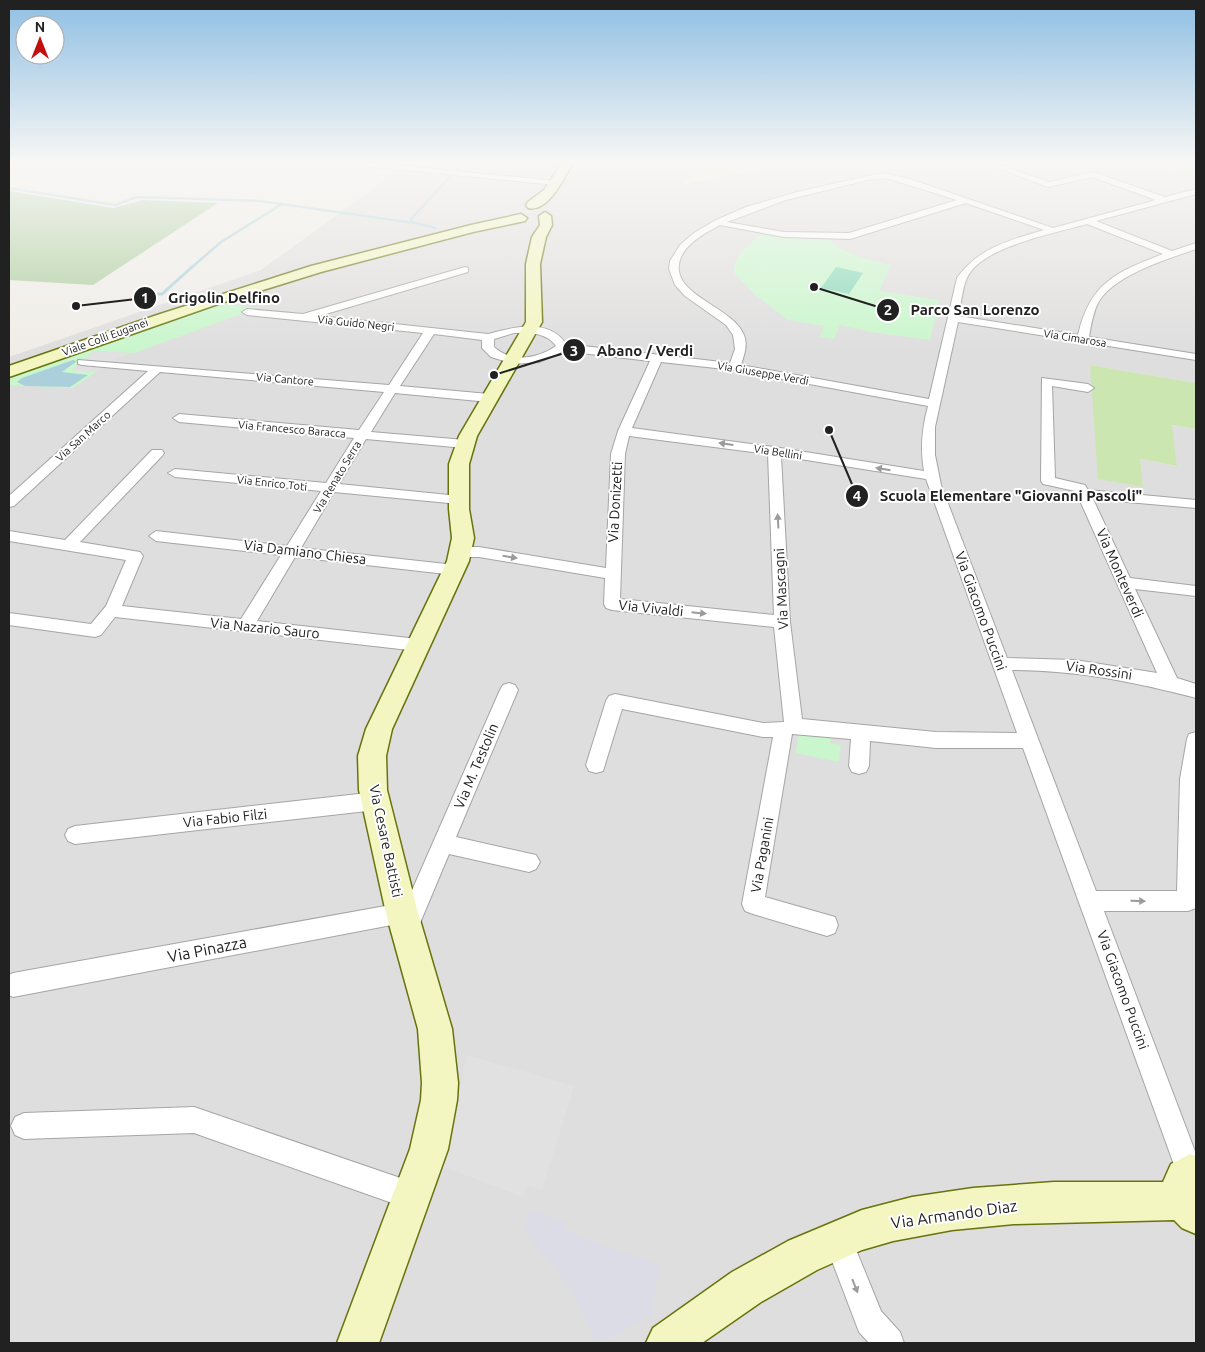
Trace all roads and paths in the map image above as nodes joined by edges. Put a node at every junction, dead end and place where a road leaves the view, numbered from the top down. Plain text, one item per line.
1 (478, 227) edge
2 (487, 227) edge
3 (533, 227) edge
4 (712, 227) edge
5 (747, 227) edge
6 (879, 227) edge
7 (1043, 227) edge
8 (1063, 227) edge
9 (1103, 227) edge
10 (1051, 230) junction
11 (1196, 246) edge
12 (1171, 254) junction
13 (465, 270) dead end
14 (247, 312) dead end
15 (302, 317) junction
16 (953, 318) junction
17 (431, 330) junction
18 (530, 330) junction
19 (488, 337) junction
20 (1083, 339) junction
21 (562, 347) junction
22 (1196, 357) edge
23 (657, 358) junction
24 (513, 360) junction
25 (82, 362) dead end
26 (9, 363) edge
27 (734, 367) junction
28 (157, 369) junction
29 (9, 372) edge
30 (393, 388) junction
31 (1088, 388) dead end
32 (489, 398) junction
33 (933, 403) junction
34 (179, 418) dead end
35 (624, 431) junction
36 (362, 436) junction
37 (465, 444) junction
38 (774, 451) junction
39 (157, 453) dead end
40 (174, 473) dead end
41 (931, 476) junction
42 (330, 489) junction
43 (1084, 494) junction
44 (459, 500) junction
45 (9, 503) edge
46 (1196, 504) edge
47 (9, 536) edge
48 (156, 536) dead end
49 (68, 546) junction
50 (292, 552) junction
51 (458, 561) junction
52 (612, 574) junction
53 (1124, 583) junction
54 (1196, 591) edge
55 (111, 611) junction
56 (9, 619) edge
57 (782, 622) junction
58 (246, 625) junction
59 (418, 645) junction
60 (1000, 664) junction
61 (1170, 683) junction
62 (509, 690) dead end
63 (1196, 691) edge
64 (787, 728) junction
65 (862, 733) junction
66 (1196, 739) edge
67 (1028, 741) junction
68 (596, 765) dead end
69 (859, 766) dead end
70 (376, 802) junction
71 (75, 834) dead end
72 (443, 843) junction
73 (529, 862) dead end
74 (1090, 901) junction
75 (404, 920) junction
76 (827, 924) dead end
77 (13, 985) dead end
78 (24, 1126) dead end
79 (1191, 1190) edge
80 (412, 1196) junction
81 (838, 1240) junction
82 (358, 1343) edge
83 (668, 1343) edge
84 (889, 1343) edge

1 - 26 main road, Viale Colli Euganei
2 - 29 main road, Viale Colli Euganei
3 - 18 main road, Via Cesare Battisti
4 - 27 street
5 - 6 street
7 - 10 street
8 - 10 street, Via Giacomo Puccini
9 - 12 street
10 - 16 street, Via Giacomo Puccini
11 - 12 street
12 - 20 street
13 - 15 street, Via Guido Negri
14 - 15 street
15 - 17 street, Via Guido Negri
16 - 20 street, Via Cimarosa
16 - 33 street, Via Giacomo Puccini
17 - 19 street, Via Guido Negri
17 - 30 street, Via Renato Serra
18 - 19 street
18 - 21 street
18 - 24 main road, Via Cesare Battisti
19 - 24 street
20 - 22 street, Via Cimarosa
21 - 23 street, Via Giuseppe Verdi
21 - 24 street
23 - 27 street, Via Giuseppe Verdi
23 - 35 street, Via Donizetti
24 - 32 main road, Via Cesare Battisti
25 - 28 street, Via Cantore
27 - 33 street, Via Giuseppe Verdi
28 - 30 street, Via Cantore
28 - 45 street, Via San Marco
30 - 32 street, Via Cantore
30 - 36 street, Via Renato Serra
31 - 43 street
32 - 37 main road, Via Cesare Battisti
33 - 41 street, Via Giacomo Puccini
34 - 36 street, Via Francesco Baracca
38 -> 35 street, Via Bellini
35 - 52 street, Via Donizetti
36 - 37 street, Via Francesco Baracca
36 - 42 street, Via Renato Serra
37 - 44 main road, Via Cesare Battisti
41 -> 38 street, Via Bellini
57 -> 38 street, Via Mascagni
39 - 49 street
40 - 42 street, Via Enrico Toti
41 - 60 street, Via Giacomo Puccini
42 - 44 street, Via Enrico Toti
42 - 50 street, Via Renato Serra
43 - 46 street
43 - 53 street, Via Monteverdi
44 - 51 main road, Via Cesare Battisti
47 - 49 street
48 - 50 street, Via Damiano Chiesa
49 - 55 street
50 - 51 street, Via Damiano Chiesa
50 - 58 street, Via Renato Serra
51 -> 52 street
51 - 59 main road, Via Cesare Battisti
52 -> 57 street, Via Vivaldi
53 - 54 street
53 - 61 street, Via Monteverdi
55 - 56 street
55 - 58 street, Via Nazario Sauro
57 - 64 street, Via Mascagni
58 - 59 street, Via Nazario Sauro
59 - 70 main road, Via Cesare Battisti
60 - 61 street, Via Rossini
60 - 67 street, Via Giacomo Puccini
61 - 63 street, Via Rossini
62 - 72 street, Via M. Testolin
64 - 65 street
64 - 68 street
64 - 76 street, Via Paganini
65 - 67 street
65 - 69 street
74 -> 66 street
67 - 74 street, Via Giacomo Puccini
70 - 71 street, Via Fabio Filzi
70 - 75 main road, Via Cesare Battisti
72 - 73 street
72 - 75 street, Via M. Testolin
74 - 79 street, Via Giacomo Puccini
75 - 77 street, Via Pinazza
75 - 80 main road, Via Cesare Battisti
78 - 80 street
79 - 81 main road, Via Armando Diaz
80 - 82 main road, Via Cesare Battisti
81 - 83 main road, Via Armando Diaz
81 -> 84 street

